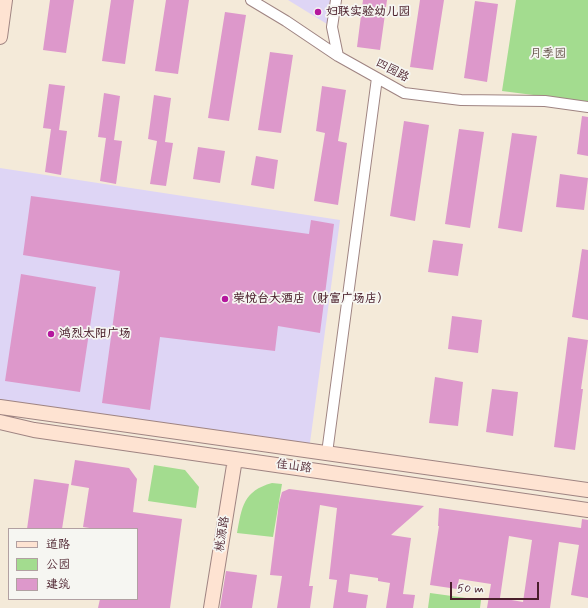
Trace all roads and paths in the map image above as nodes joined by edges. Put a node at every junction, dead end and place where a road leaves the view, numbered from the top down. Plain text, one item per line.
1 (5, 0) edge
2 (251, 0) edge
3 (336, 0) edge
4 (0, 37) edge
5 (338, 56) junction
6 (377, 78) junction
7 (588, 108) edge
8 (0, 407) edge
9 (0, 422) edge
10 (327, 453) junction
11 (235, 459) junction
12 (588, 490) edge
13 (588, 510) edge
14 (211, 608) edge

1 - 4 street
2 - 5 street, 四园路
3 - 5 street
5 - 6 street, 四园路
6 - 7 street, 四园路
6 - 10 street
8 - 10 street, 佳山路
9 - 11 street, 佳山路
10 - 12 street, 佳山路
11 - 13 street, 佳山路
11 - 14 street, 桃源路

